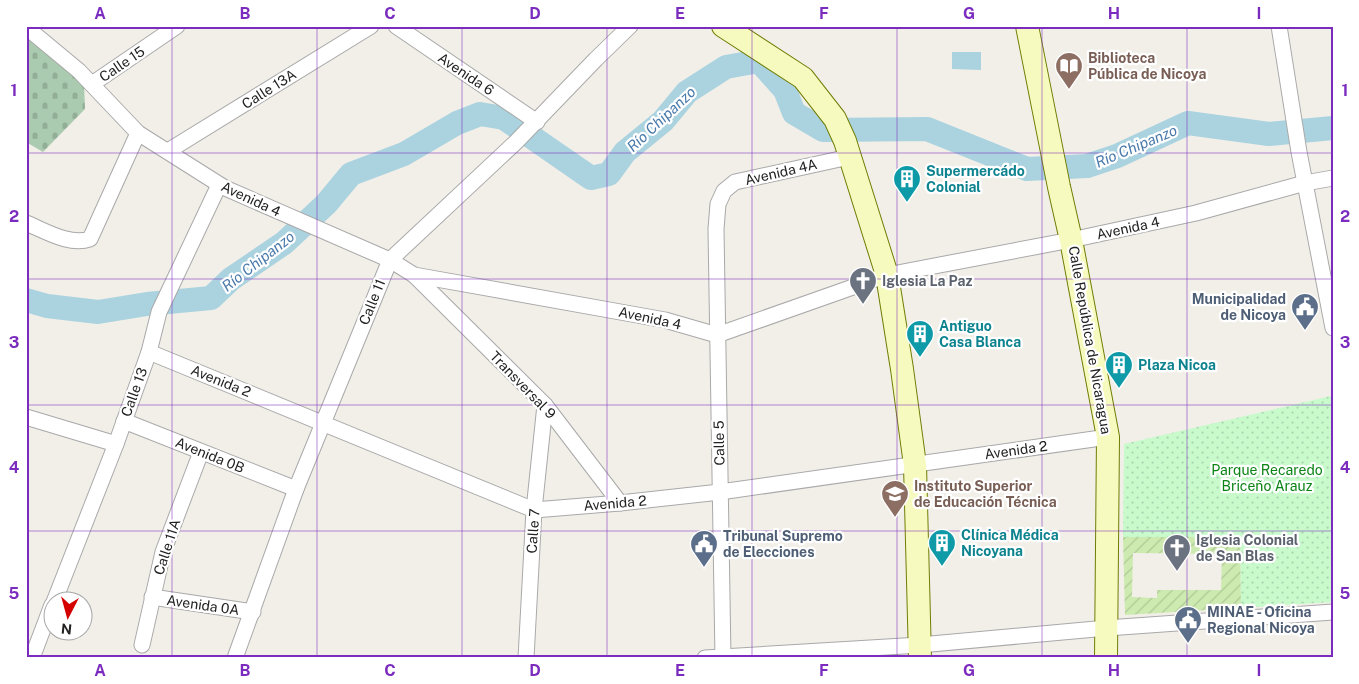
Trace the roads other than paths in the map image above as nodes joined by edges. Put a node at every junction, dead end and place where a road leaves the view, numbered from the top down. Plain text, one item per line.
1 (177, 26) edge
2 (371, 26) edge
3 (396, 26) edge
4 (630, 26) edge
5 (723, 26) edge
6 (1027, 26) edge
7 (1279, 26) edge
8 (26, 27) edge
9 (92, 84) junction
10 (534, 124) junction
11 (138, 133) junction
12 (847, 149) junction
13 (168, 152) junction
14 (1333, 178) edge
15 (1305, 183) junction
16 (219, 185) junction
17 (26, 223) edge
18 (716, 229) joint
19 (1071, 240) junction
20 (390, 260) junction
21 (414, 275) junction
22 (887, 275) junction
23 (1333, 328) edge
24 (717, 335) junction
25 (149, 352) junction
26 (545, 405) junction
27 (26, 417) edge
28 (124, 421) junction
29 (323, 423) junction
30 (1108, 436) junction
31 (116, 444) junction
32 (201, 452) junction
33 (915, 465) junction
34 (296, 489) junction
35 (720, 492) junction
36 (620, 504) junction
37 (534, 510) junction
38 (57, 592) edge
39 (152, 597) junction
40 (253, 612) junction
41 (1333, 612) edge
42 (1108, 628) junction
43 (42, 632) edge
44 (142, 645) dead end
45 (920, 651) edge
46 (723, 657) edge
47 (32, 658) edge
48 (235, 658) edge
49 (526, 658) edge
50 (705, 658) edge
51 (1106, 658) edge

1 - 9 street, Calle 15
2 - 13 street, Calle 13A
3 - 10 street, Avenida 6
4 - 10 street, Calle 11
5 - 12 main road
6 - 19 main road, Calle República de Nicaragua
7 - 15 street
8 - 9 street, Avenida 4
9 - 11 street, Avenida 4
10 - 20 street, Calle 11
11 - 13 street, Avenida 4
11 - 17 street
12 - 18 street, Avenida 4A
12 - 22 main road
13 - 16 street, Avenida 4
14 - 15 street, Avenida 4
15 - 19 street, Avenida 4
15 - 23 street
16 - 20 street, Avenida 4
16 - 25 street, Calle 13
18 - 24 street, Calle 5
19 - 22 street, Avenida 4
19 - 30 main road, Calle República de Nicaragua
20 - 21 street, Avenida 4
20 - 29 street, Calle 11
21 - 24 street, Avenida 4
21 - 26 street, Transversal 9
22 - 24 street, Avenida 4
22 - 33 main road
24 - 35 street, Calle 5
25 - 28 street, Calle 13
25 - 29 street, Avenida 2
26 - 36 street, Transversal 9
26 - 37 street, Calle 7
27 - 31 street
28 - 31 street, Calle 13
28 - 32 street, Avenida 0B
29 - 34 street, Calle 11
29 - 37 street, Avenida 2
30 - 33 street, Avenida 2
30 - 42 main road, Calle República de Nicaragua
31 - 38 street, Calle 13
32 - 34 street, Avenida 0B
32 - 39 street, Calle 11A
33 - 35 street, Avenida 2
33 - 45 main road
34 - 40 street, Calle 11
35 - 36 street, Avenida 2
35 - 46 street, Calle 5
36 - 37 street, Avenida 2
37 - 49 street, Calle 7
39 - 40 street, Avenida 0A
39 - 44 street, Calle 11A
40 - 48 street, Calle 11
41 - 42 street
42 - 45 street
42 - 51 main road, Calle República de Nicaragua
43 - 47 street, Calle 13
45 - 46 street
46 - 50 street

